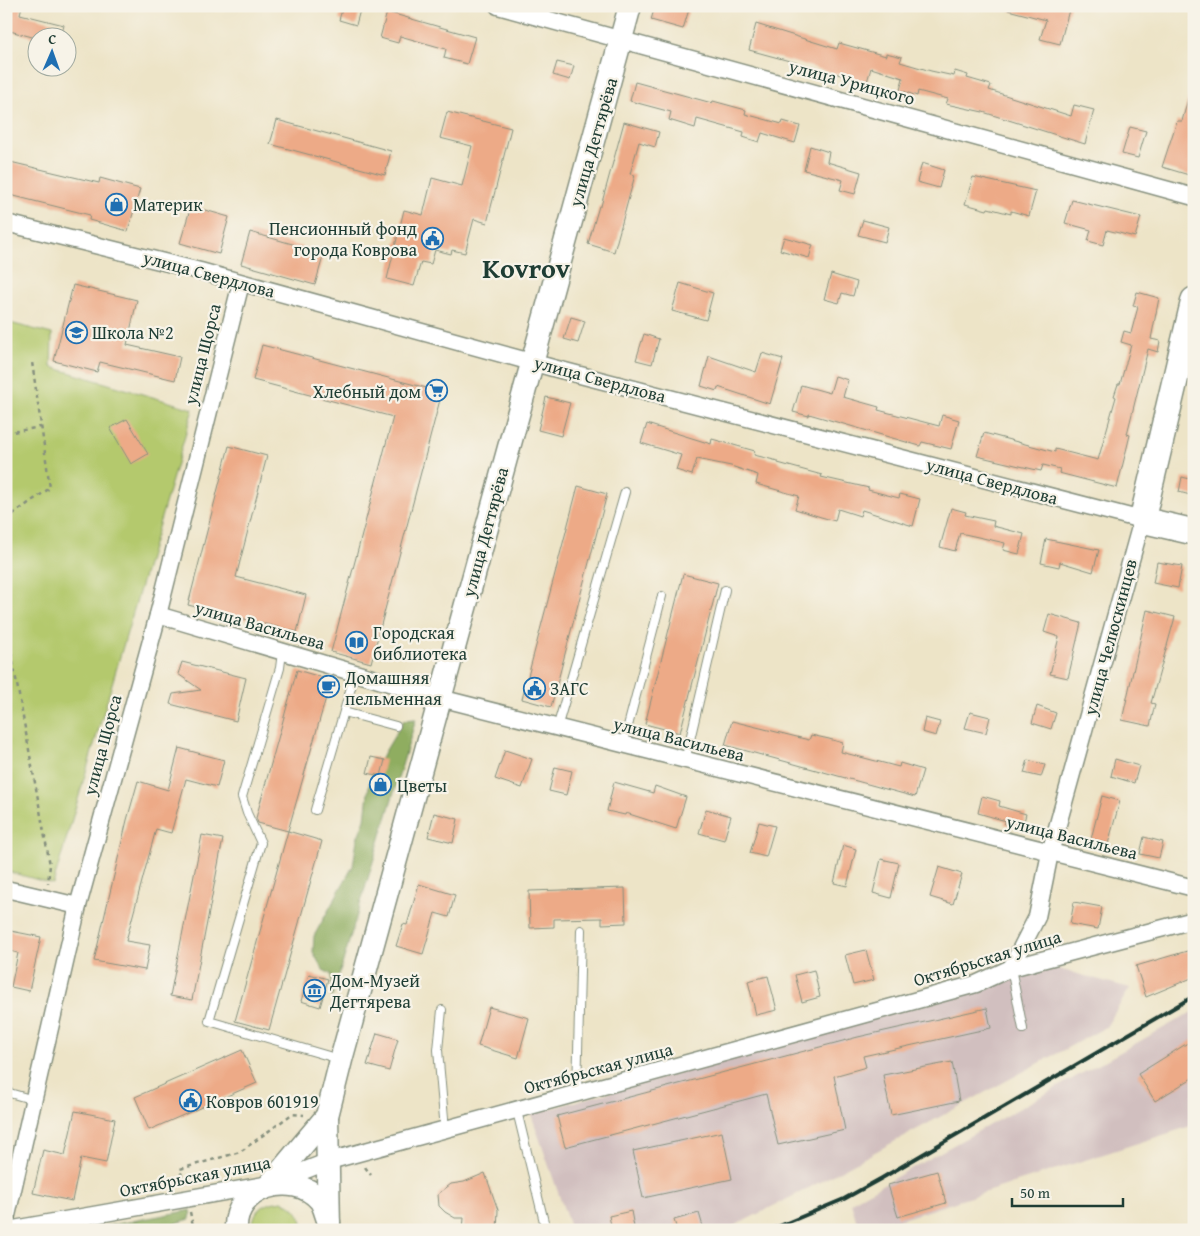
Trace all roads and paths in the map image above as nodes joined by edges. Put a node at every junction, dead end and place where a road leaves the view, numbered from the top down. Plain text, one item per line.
1 (498, 6) edge
2 (630, 6) edge
3 (622, 39) junction
4 (1194, 197) edge
5 (6, 223) edge
6 (241, 282) junction
7 (1194, 300) edge
8 (32, 362) dead end
9 (532, 362) junction
10 (41, 426) junction
11 (6, 434) edge
12 (625, 492) dead end
13 (6, 519) edge
14 (1142, 520) junction
15 (1194, 532) edge
16 (725, 590) dead end
17 (662, 596) dead end
18 (6, 614) edge
19 (158, 615) junction
20 (7, 624) edge
21 (282, 652) junction
22 (355, 674) junction
23 (440, 698) junction
24 (344, 712) junction
25 (396, 726) dead end
26 (557, 728) junction
27 (623, 745) junction
28 (685, 762) junction
29 (316, 810) dead end
30 (1050, 853) junction
31 (1194, 888) edge
32 (6, 889) edge
33 (51, 900) junction
34 (78, 906) junction
35 (1194, 920) edge
36 (581, 930) dead end
37 (1011, 968) junction
38 (442, 1010) dead end
39 (1024, 1028) dead end
40 (341, 1060) junction
41 (6, 1092) edge
42 (577, 1095) junction
43 (34, 1100) junction
44 (516, 1111) junction
45 (327, 1116) junction
46 (445, 1130) junction
47 (356, 1154) junction
48 (329, 1161) junction
49 (371, 1175) dead end
50 (270, 1184) junction
51 (188, 1199) junction
52 (6, 1220) edge
53 (330, 1228) edge
54 (8, 1230) edge
55 (194, 1230) edge
56 (236, 1230) edge
57 (546, 1230) edge

1 - 3 street, улица Урицкого
2 - 3 main road, улица Дегтярёва
3 - 4 street, улица Урицкого
3 - 9 main road, улица Дегтярёва
5 - 6 street, улица Свердлова
6 - 9 street, улица Свердлова
6 - 19 street, улица Щорса
7 - 14 main road, улица Челюскинцев
8 - 10 path
9 - 14 street, улица Свердлова
9 - 23 main road, улица Дегтярёва
10 - 11 path
10 - 13 path
12 - 26 lane
14 - 15 main road, улица Свердлова
14 - 30 street, улица Челюскинцев
16 - 28 lane
17 - 27 lane
18 - 20 path
19 - 21 street, улица Васильева
19 - 34 street, улица Щорса
20 - 33 path
21 - 22 street, улица Васильева
21 - 40 lane
22 - 23 street, улица Васильева
22 - 24 lane
23 - 26 street, улица Васильева
23 - 40 main road, улица Дегтярёва
24 - 25 lane
24 - 29 lane
26 - 27 street, улица Васильева
27 - 28 street, улица Васильева
28 - 30 street, улица Васильева
30 - 31 street, улица Васильева
30 - 37 street, улица Челюскинцев
32 - 33 street
33 - 34 street
34 - 43 street, улица Щорса
35 - 37 street, Октябрьская улица
36 - 42 lane
37 - 39 lane
37 - 42 street, Октябрьская улица
38 - 46 lane
40 - 45 main road, улица Дегтярёва
41 - 43 lane
42 - 44 street, Октябрьская улица
43 - 52 street, улица Щорса
44 - 46 street, Октябрьская улица
44 - 57 lane
45 - 48 main road, улица Дегтярёва
45 - 50 main road, улица Дегтярёва
45 - 51 path
46 - 47 street, Октябрьская улица
47 - 48 street, Октябрьская улица
47 - 49 path
48 - 50 street, Октябрьская улица
48 - 53 main road, улица Дегтярёва
50 - 51 street, Октябрьская улица
50 - 53 main road
50 - 56 main road, улица Дегтярёва
51 - 54 street, Октябрьская улица
51 - 55 path

